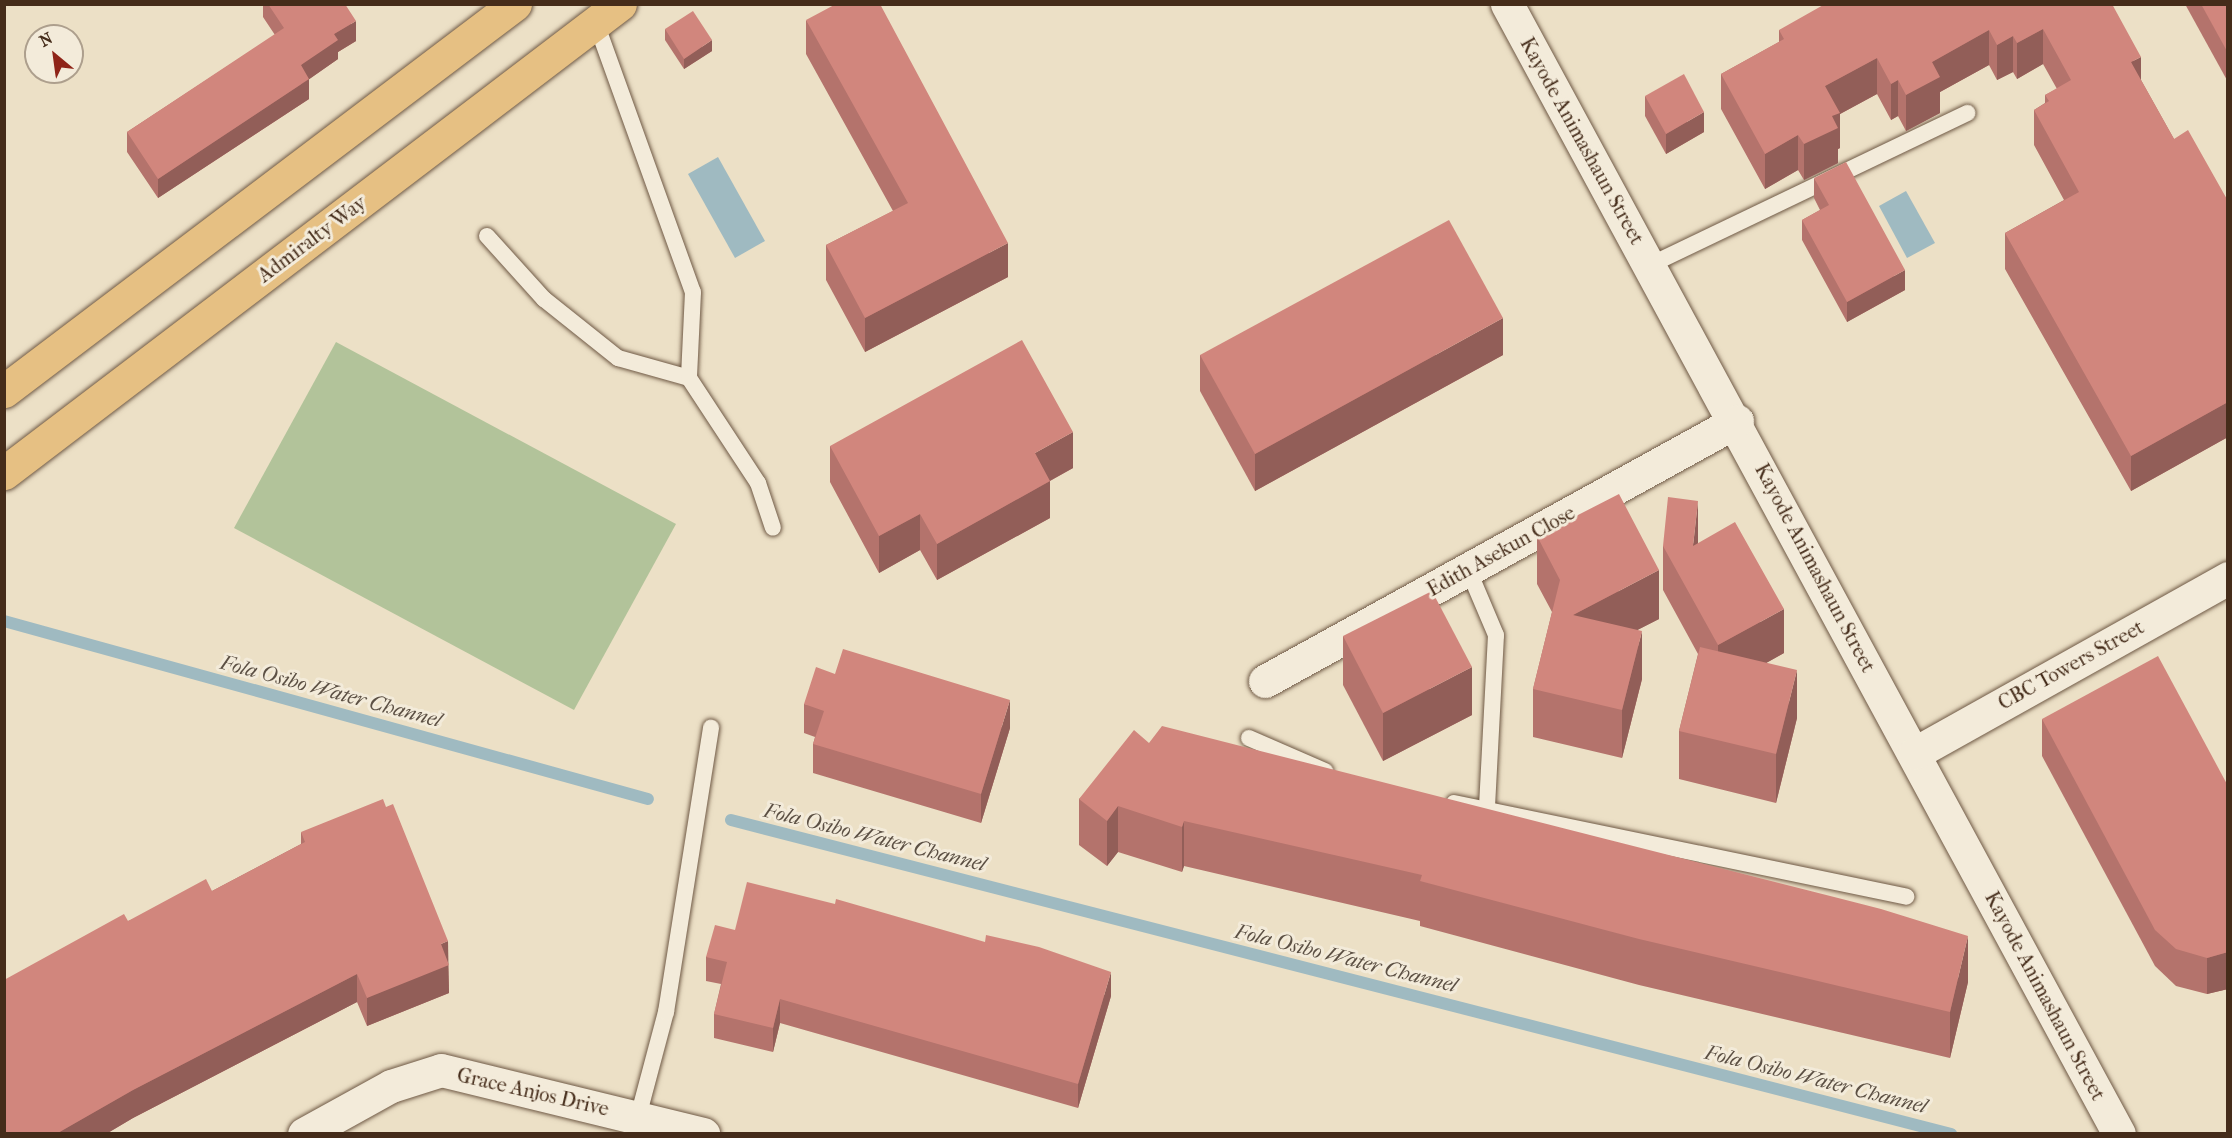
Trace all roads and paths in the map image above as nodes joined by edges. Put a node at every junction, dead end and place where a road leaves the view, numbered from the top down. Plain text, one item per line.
1 (515, 4) edge
2 (1507, 4) edge
3 (608, 14) edge
4 (1967, 113) dead end
5 (487, 236) dead end
6 (1650, 265) junction
7 (689, 378) junction
8 (4, 391) edge
9 (1737, 421) junction
10 (4, 473) edge
11 (773, 528) dead end
12 (1468, 569) junction
13 (2228, 578) edge
14 (1265, 681) dead end
15 (711, 728) dead end
16 (1249, 738) dead end
17 (1915, 753) junction
18 (1341, 778) edge
19 (1441, 801) edge
20 (1487, 808) junction
21 (1906, 897) dead end
22 (638, 1117) junction
23 (2113, 1122) edge
24 (304, 1134) edge
25 (703, 1134) edge

1 - 8 main road
2 - 6 street, Kayode Animashaun Street
3 - 7 lane
3 - 10 main road, Admiralty Way
4 - 6 lane
5 - 7 lane
6 - 9 street, Kayode Animashaun Street
7 - 11 lane
9 - 12 street, Edith Asekun Close
9 - 17 street, Kayode Animashaun Street
12 - 14 street, Edith Asekun Close
12 - 20 lane
13 - 17 street, CBC Towers Street
15 - 22 lane
16 - 18 lane
17 - 23 street, Kayode Animashaun Street
19 - 20 lane
20 - 21 lane
22 - 24 street, Grace Anjos Drive
22 - 25 street, Grace Anjos Drive

